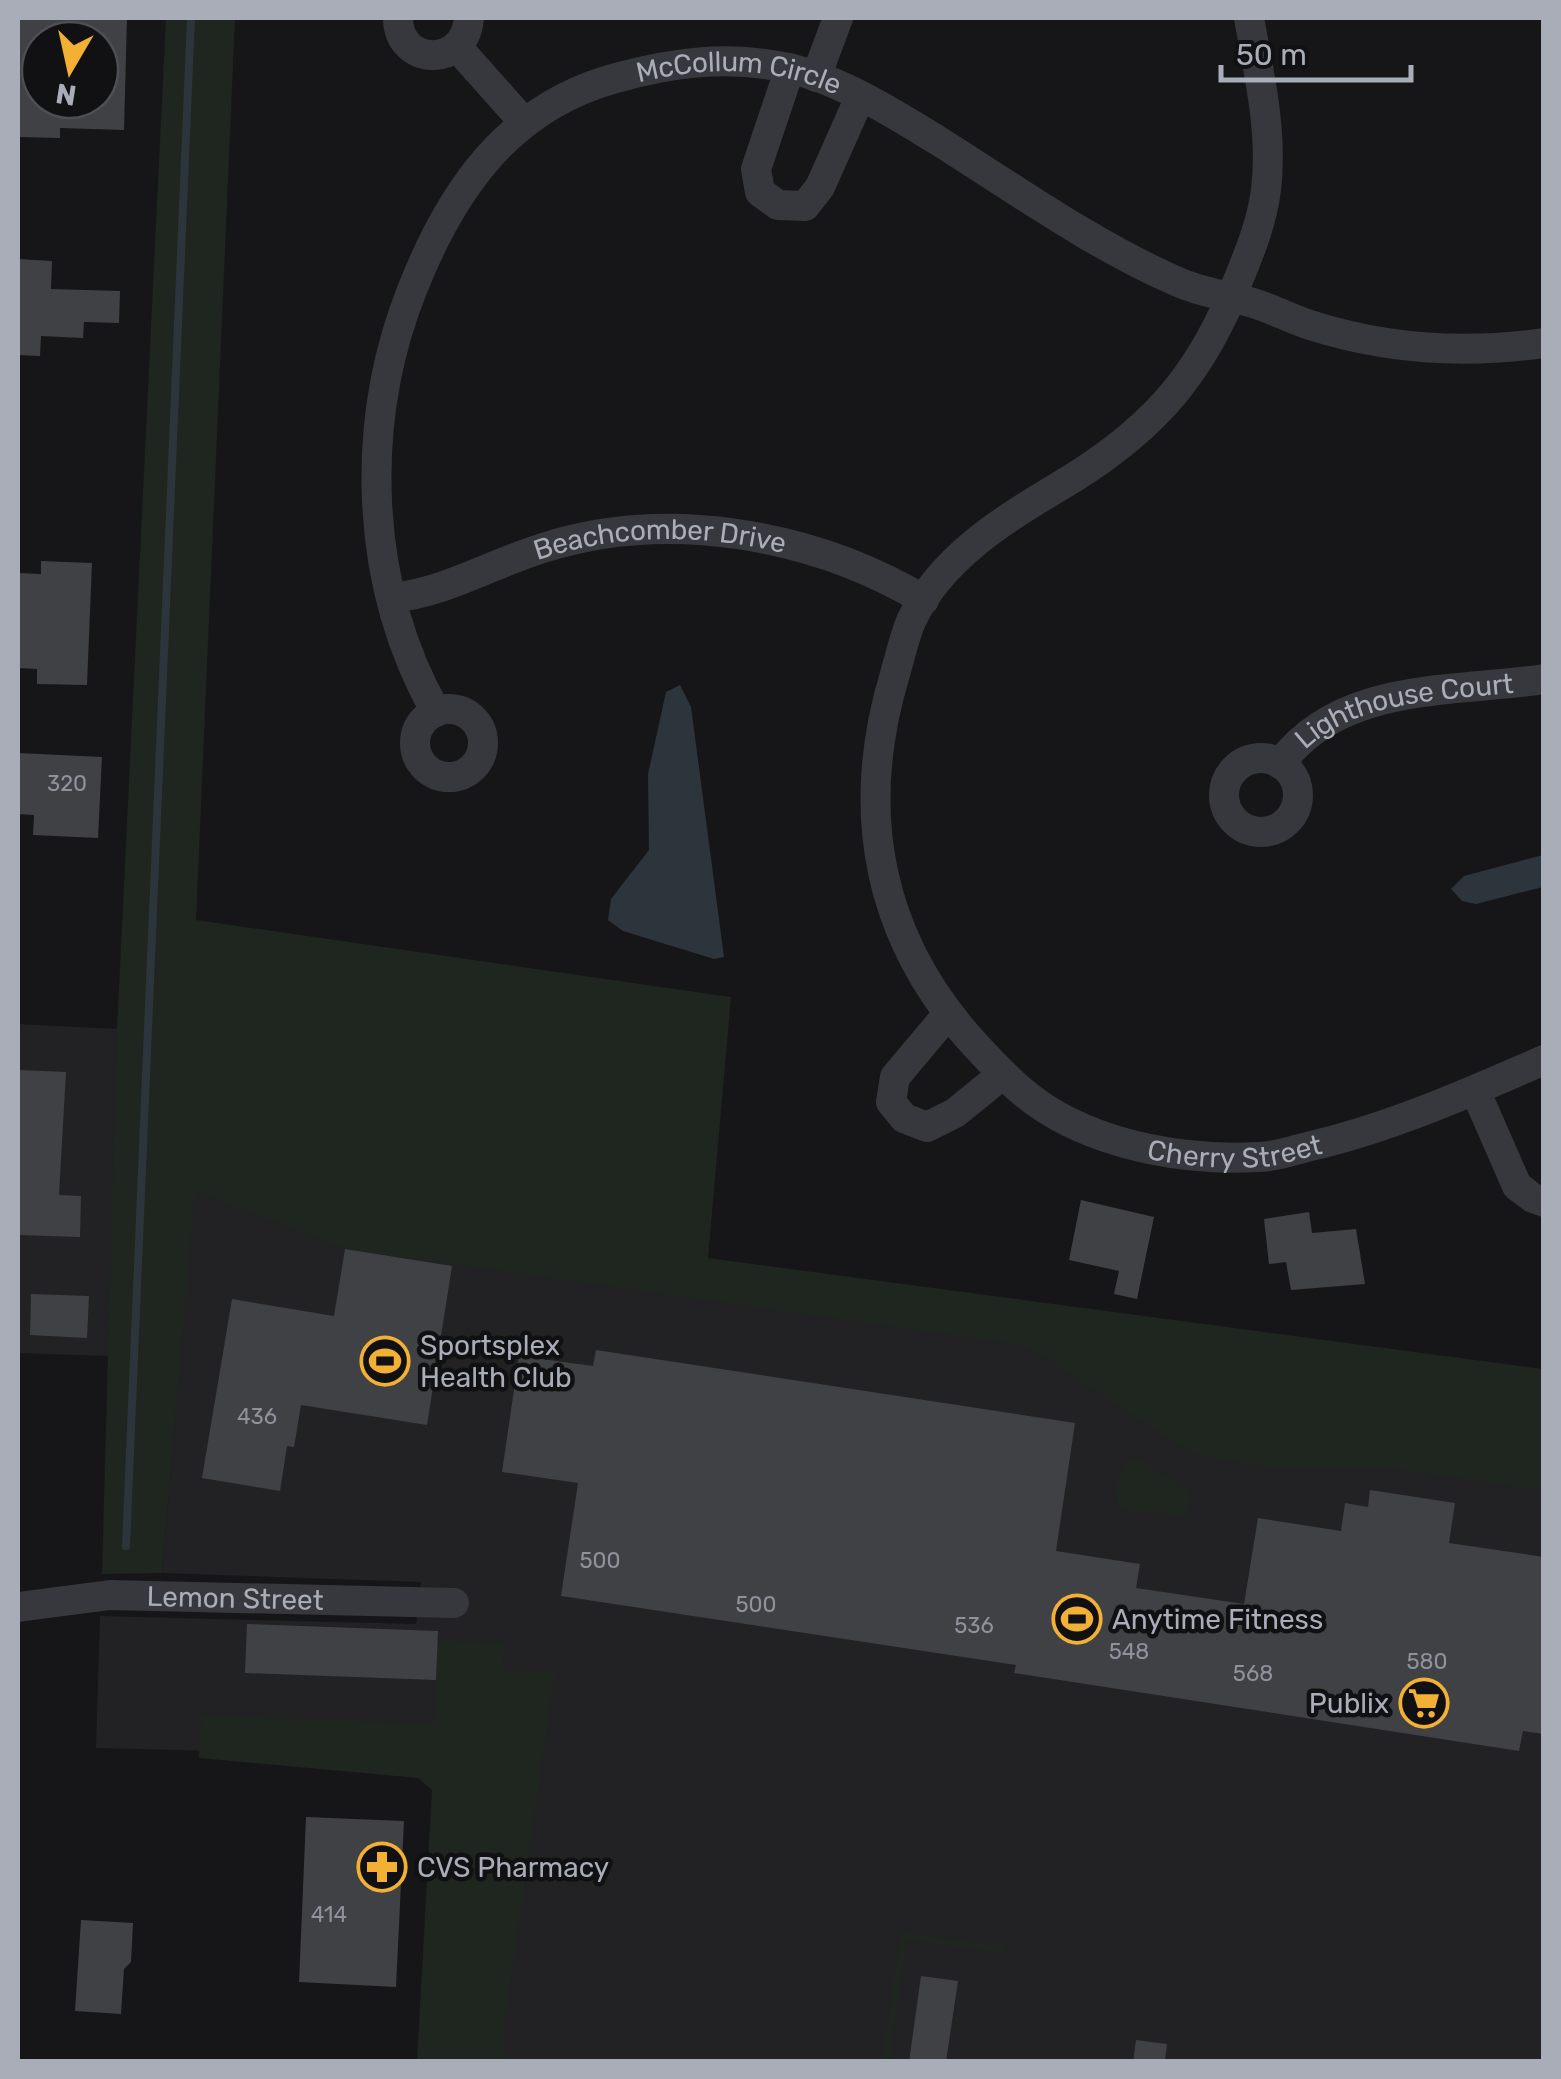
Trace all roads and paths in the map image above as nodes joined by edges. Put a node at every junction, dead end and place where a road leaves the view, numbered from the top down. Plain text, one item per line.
1 (398, 18) edge
2 (468, 18) edge
3 (838, 18) edge
4 (1250, 18) edge
5 (457, 46) junction
6 (803, 73) junction
7 (860, 96) junction
8 (523, 121) junction
9 (1232, 297) junction
10 (1544, 344) edge
11 (392, 598) junction
12 (924, 600) junction
13 (1544, 679) edge
14 (436, 712) dead end
15 (1280, 764) dead end
16 (947, 1014) junction
17 (1544, 1060) edge
18 (1003, 1074) junction
19 (1475, 1090) junction
20 (1544, 1202) edge
21 (454, 1602) dead end
22 (18, 1607) edge

1 - 5 street
2 - 5 street
3 - 6 street
4 - 9 street, Cherry Street
5 - 8 street
6 - 7 street, McCollum Circle
6 - 7 street
6 - 8 street, McCollum Circle
7 - 9 street, McCollum Circle
8 - 11 street, McCollum Circle
9 - 10 street, McCollum Circle
9 - 12 street, Cherry Street
11 - 12 street, Beachcomber Drive
11 - 14 street, McCollum Circle
12 - 16 street, Cherry Street
13 - 15 street, Lighthouse Court
16 - 18 street, Cherry Street
16 - 18 street
17 - 19 street, Cherry Street
18 - 19 street, Cherry Street
19 - 20 street
21 - 22 street, Lemon Street

